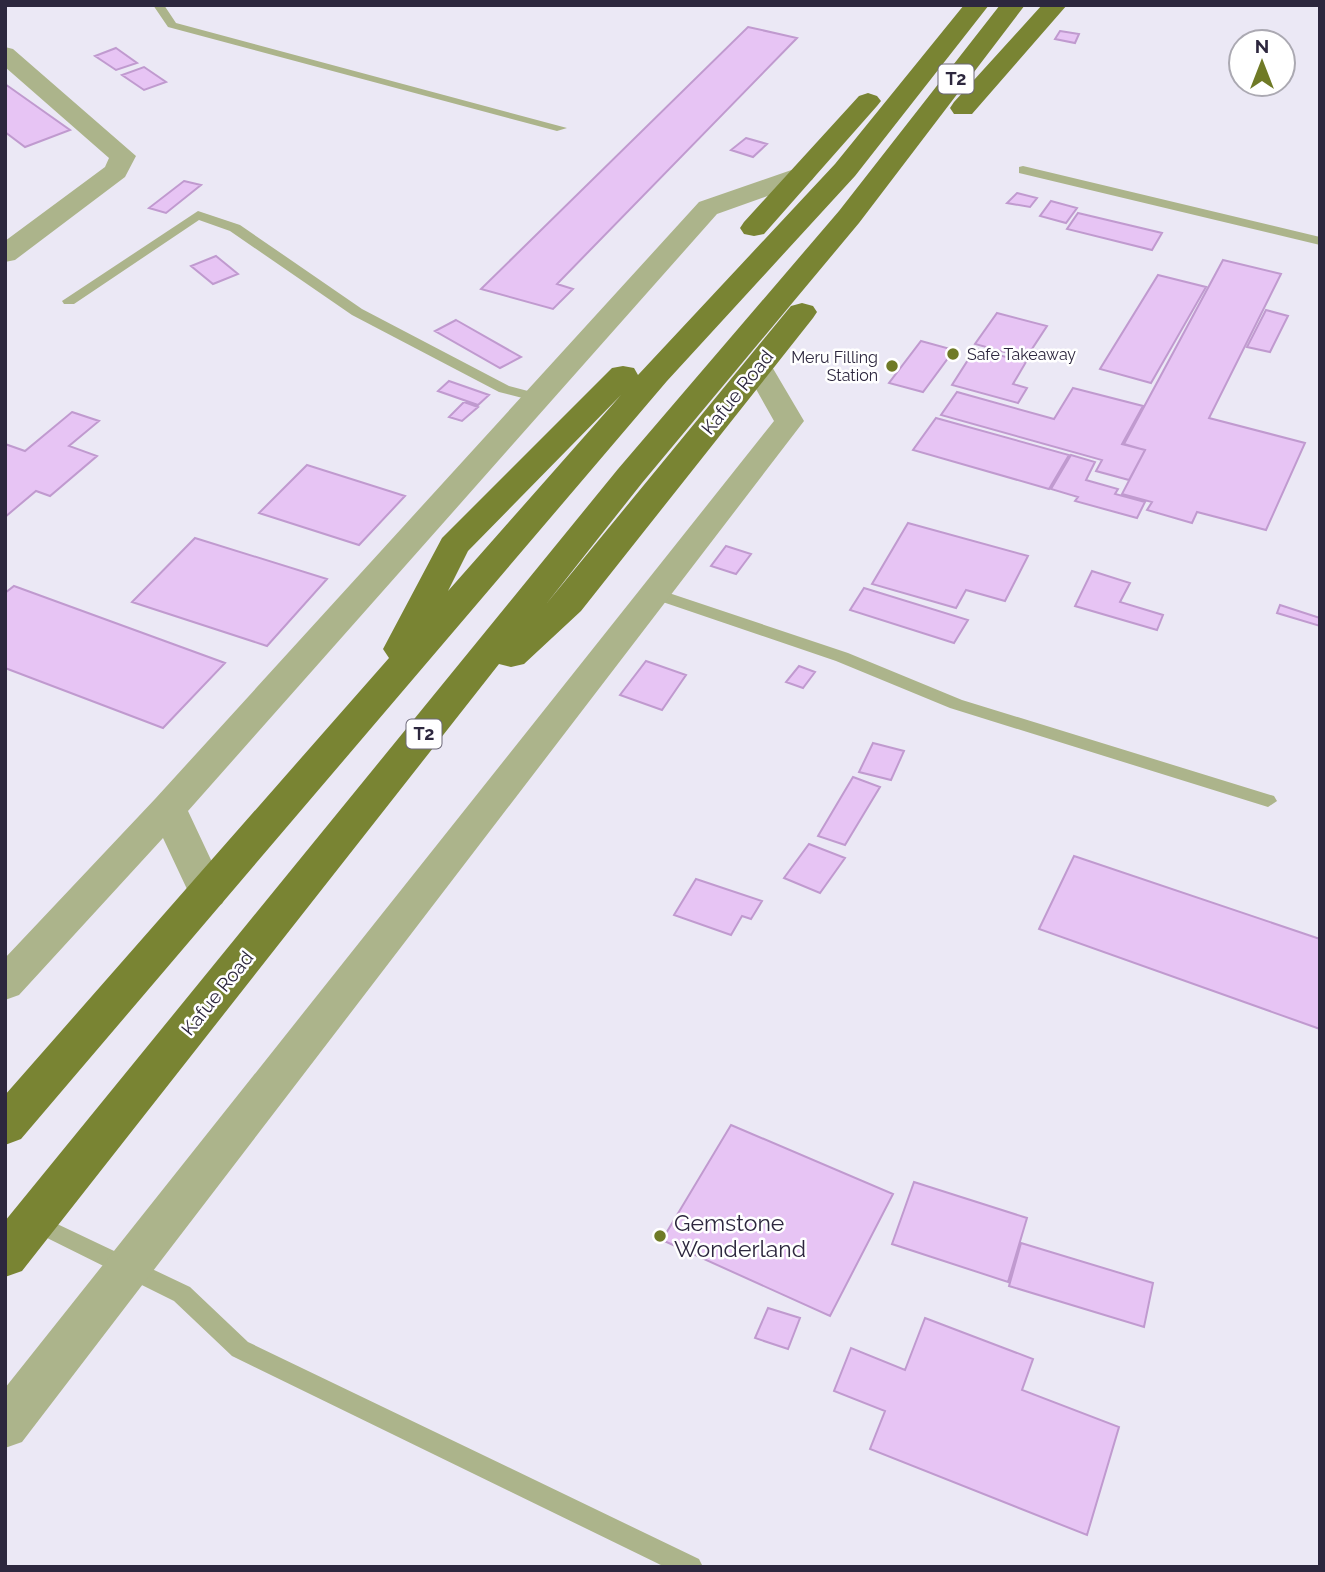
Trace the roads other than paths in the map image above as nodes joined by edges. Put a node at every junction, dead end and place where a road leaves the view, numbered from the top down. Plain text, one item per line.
1 (158, 5) edge
2 (949, 5) edge
3 (977, 5) edge
4 (1013, 5) edge
5 (1055, 5) edge
6 (5, 54) edge
7 (561, 128) dead end
8 (1023, 170) dead end
9 (803, 174) junction
10 (1320, 241) edge
11 (5, 254) edge
12 (69, 301) dead end
13 (758, 366) junction
14 (538, 398) junction
15 (654, 593) junction
16 (370, 707) junction
17 (428, 729) junction
18 (1268, 801) dead end
19 (168, 809) junction
20 (208, 894) junction
21 (5, 984) edge
22 (5, 1126) edge
23 (34, 1222) junction
24 (5, 1256) edge
25 (127, 1268) junction
26 (5, 1426) edge
27 (691, 1567) edge

1 - 7 lane
2 - 9 main road, T2
3 - 16 main road, T2
4 - 17 main road, Kafue Road / T2
5 - 13 main road, Kafue Road / T2
6 - 11 street
8 - 10 lane
9 - 14 street
9 - 16 main road, T2
12 - 14 lane
13 - 15 street
13 - 17 main road, Kafue Road / T2
14 - 19 street
15 - 18 lane
15 - 25 street
16 - 20 main road, T2
17 - 23 main road, Kafue Road / T2
19 - 20 street
19 - 21 street
20 - 22 main road, T2
23 - 24 main road, Kafue Road / T2
23 - 25 lane
25 - 26 street
25 - 27 lane

